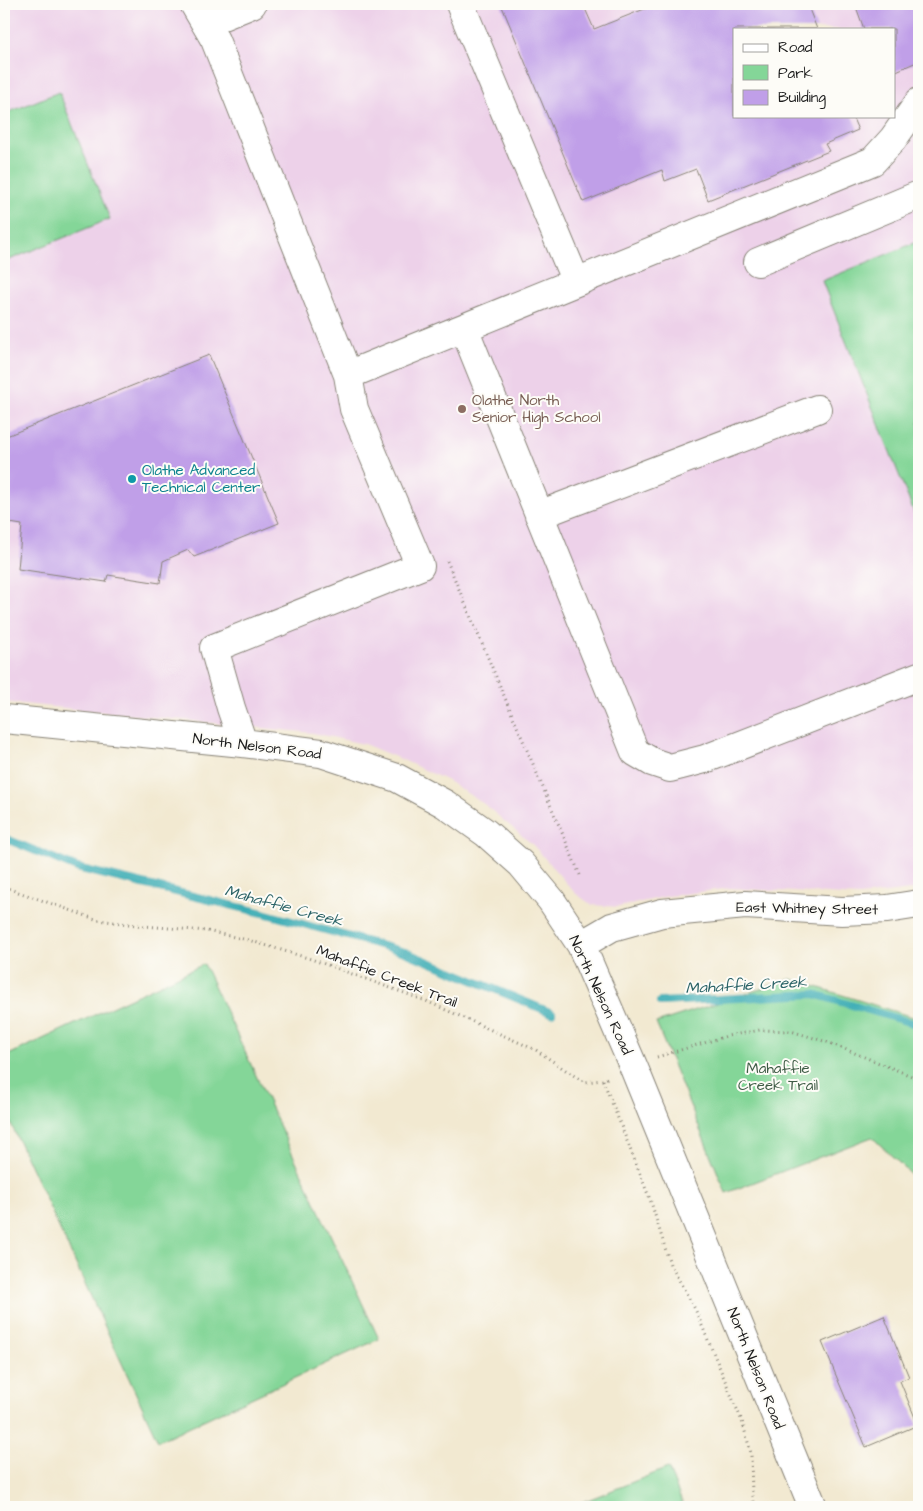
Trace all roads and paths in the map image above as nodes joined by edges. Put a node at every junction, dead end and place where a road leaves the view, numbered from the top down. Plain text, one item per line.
1 (252, 4) edge
2 (460, 4) edge
3 (200, 13) edge
4 (919, 102) edge
5 (919, 195) edge
6 (758, 262) dead end
7 (576, 282) junction
8 (464, 328) junction
9 (348, 375) junction
10 (817, 408) dead end
11 (539, 515) junction
12 (445, 556) dead end
13 (919, 676) edge
14 (4, 719) edge
15 (243, 743) junction
16 (580, 876) dead end
17 (4, 887) edge
18 (919, 904) edge
19 (581, 945) junction
20 (634, 1068) junction
21 (603, 1080) junction
22 (919, 1080) edge
23 (754, 1507) edge
24 (813, 1507) edge

1 - 3 street
2 - 7 street
3 - 9 street
4 - 7 street
5 - 6 street
7 - 8 street
8 - 9 street
8 - 11 street
9 - 15 street
10 - 11 street
11 - 13 street
12 - 16 path
14 - 15 street, North Nelson Road
15 - 19 street, North Nelson Road
17 - 21 path, Mahaffie Creek Trail
18 - 19 street, East Whitney Street
19 - 20 street, North Nelson Road
20 - 21 path, Mahaffie Creek Trail
20 - 22 path, Mahaffie Creek Trail
20 - 24 street, North Nelson Road
21 - 23 path

